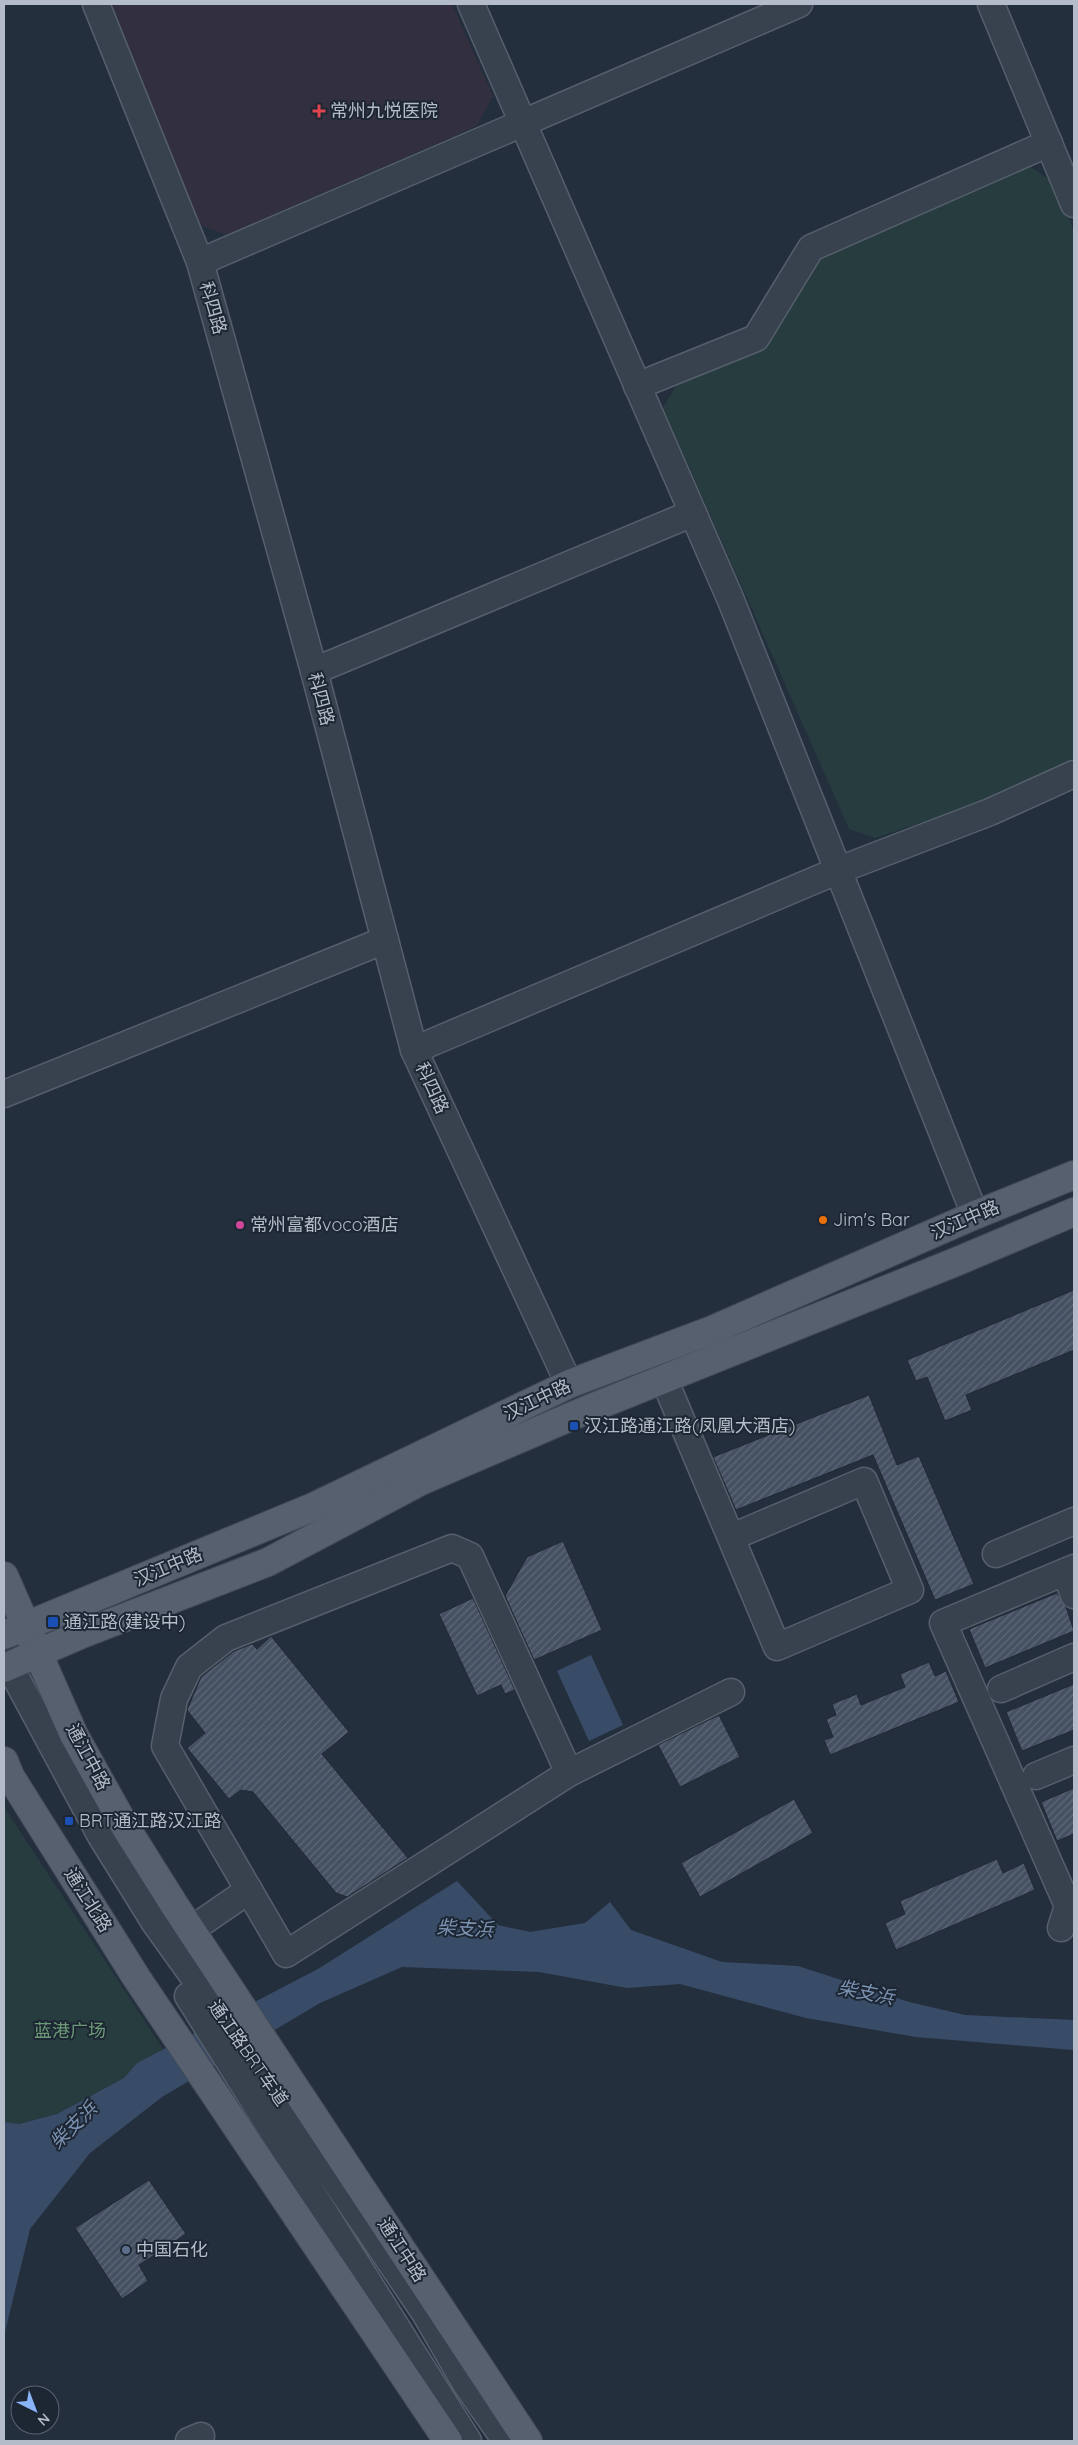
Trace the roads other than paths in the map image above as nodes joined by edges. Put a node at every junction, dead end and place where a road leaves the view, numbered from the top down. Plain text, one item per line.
1 (96, 4) edge
2 (470, 4) edge
3 (799, 4) edge
4 (990, 4) edge
5 (522, 123) junction
6 (1049, 143) junction
7 (1074, 204) edge
8 (200, 262) junction
9 (637, 386) junction
10 (693, 513) junction
11 (314, 671) junction
12 (1074, 774) edge
13 (839, 870) junction
14 (385, 940) junction
15 (414, 1050) junction
16 (4, 1094) edge
17 (1074, 1175) edge
18 (1074, 1212) edge
19 (975, 1215) junction
20 (664, 1379) junction
21 (569, 1384) junction
22 (1074, 1521) edge
23 (732, 1537) junction
24 (996, 1554) dead end
25 (4, 1576) edge
26 (1071, 1578) edge
27 (14, 1631) edge
28 (37, 1654) junction
29 (1074, 1657) edge
30 (5, 1668) edge
31 (1001, 1689) dead end
32 (732, 1692) dead end
33 (1074, 1760) edge
34 (4, 1761) edge
35 (569, 1773) junction
36 (1036, 1776) dead end
37 (249, 1890) junction
38 (1061, 1928) dead end
39 (191, 1930) junction
40 (221, 2011) junction
41 (255, 2062) junction
42 (448, 2440) edge
43 (506, 2441) edge
44 (528, 2441) edge

1 - 8 street, 科四路
2 - 5 street
3 - 5 street
4 - 6 street
5 - 8 street
5 - 9 street
6 - 7 street
6 - 9 street
8 - 11 street, 科四路
9 - 10 street
10 - 11 street
10 - 13 street
11 - 14 street, 科四路
12 - 13 street
13 - 15 street
13 - 19 street
14 - 15 street, 科四路
14 - 16 street
15 - 21 street, 科四路
17 - 19 main road, 汉江中路
18 - 20 main road, 汉江中路
19 - 21 main road, 汉江中路
20 - 23 street
20 - 28 main road, 汉江中路
21 - 27 main road, 汉江中路
22 - 24 street
23 - 23 street
25 - 27 main road, 通江中路
26 - 38 street
27 - 28 main road, 通江中路
28 - 30 main road, 汉江中路
28 - 39 main road, 通江中路
29 - 31 street
30 - 40 street, 通江路BRT车道
32 - 35 street
33 - 36 street
34 - 42 main road, 通江北路
35 - 37 street
35 - 37 street
37 - 39 street
39 - 40 main road, 通江中路
40 - 41 main road, 通江中路
40 - 41 street, 通江路BRT车道
41 - 42 street, 通江路BRT车道
41 - 43 street, 通江路BRT车道
41 - 44 main road, 通江中路

